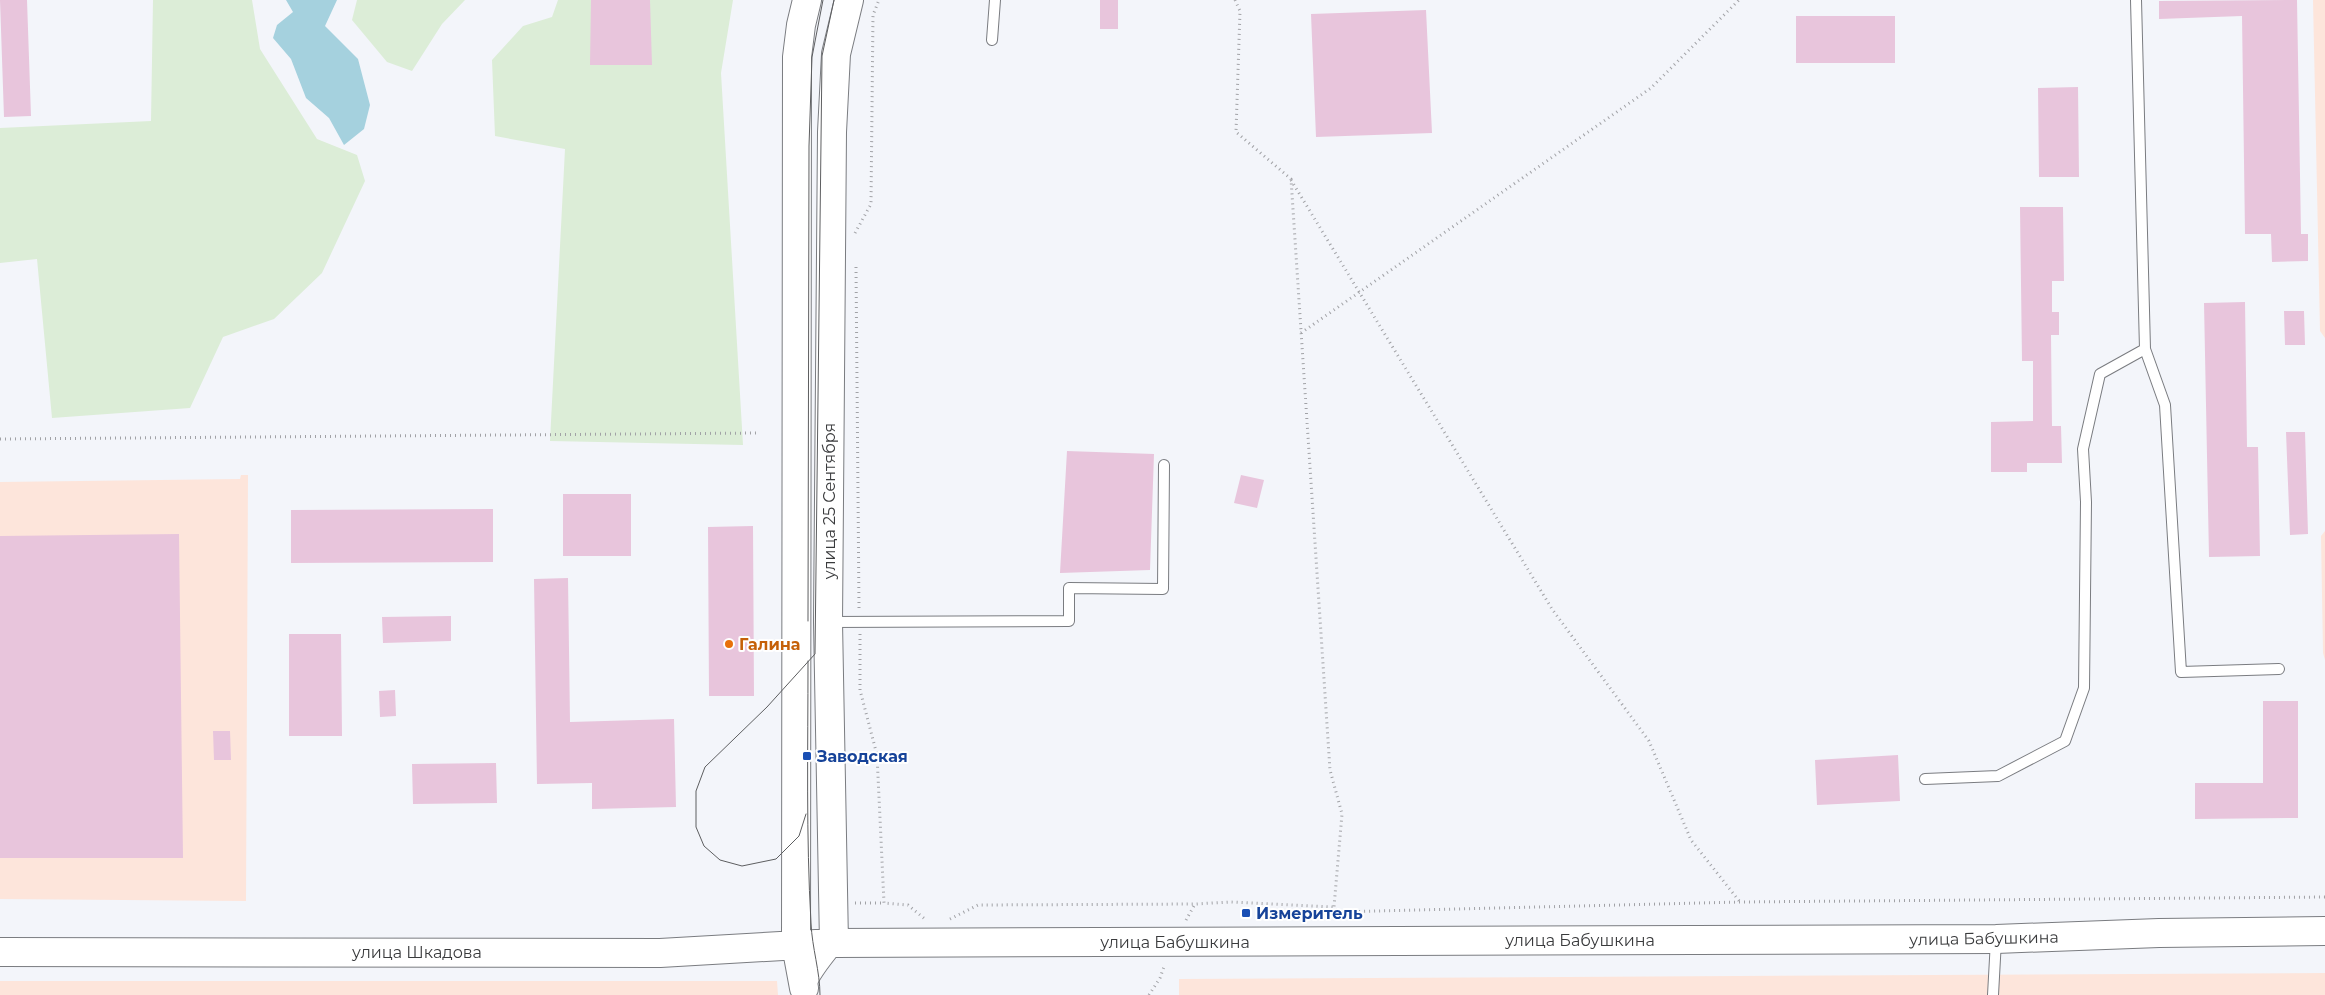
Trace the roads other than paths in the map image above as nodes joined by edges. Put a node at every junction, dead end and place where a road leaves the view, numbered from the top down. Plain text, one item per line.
1 (807, 0) edge
2 (849, 0) edge
3 (994, 0) edge
4 (2136, 0) edge
5 (992, 40) dead end
6 (2145, 349) junction
7 (1164, 465) dead end
8 (828, 622) junction
9 (2279, 669) dead end
10 (1925, 779) dead end
11 (2325, 931) edge
12 (1996, 939) junction
13 (834, 943) junction
14 (796, 945) junction
15 (0, 952) edge
16 (804, 992) edge
17 (1993, 995) edge

1 - 14 main road
2 - 8 main road, улица 25 Сентября
3 - 5 lane
4 - 6 lane
6 - 9 lane
6 - 10 lane
7 - 8 lane
8 - 13 main road, улица 25 Сентября
11 - 12 main road, улица Бабушкина
12 - 13 main road, улица Бабушкина
12 - 17 lane
13 - 14 main road, улица Шкадова
13 - 16 street
14 - 15 main road, улица Шкадова
14 - 16 main road

